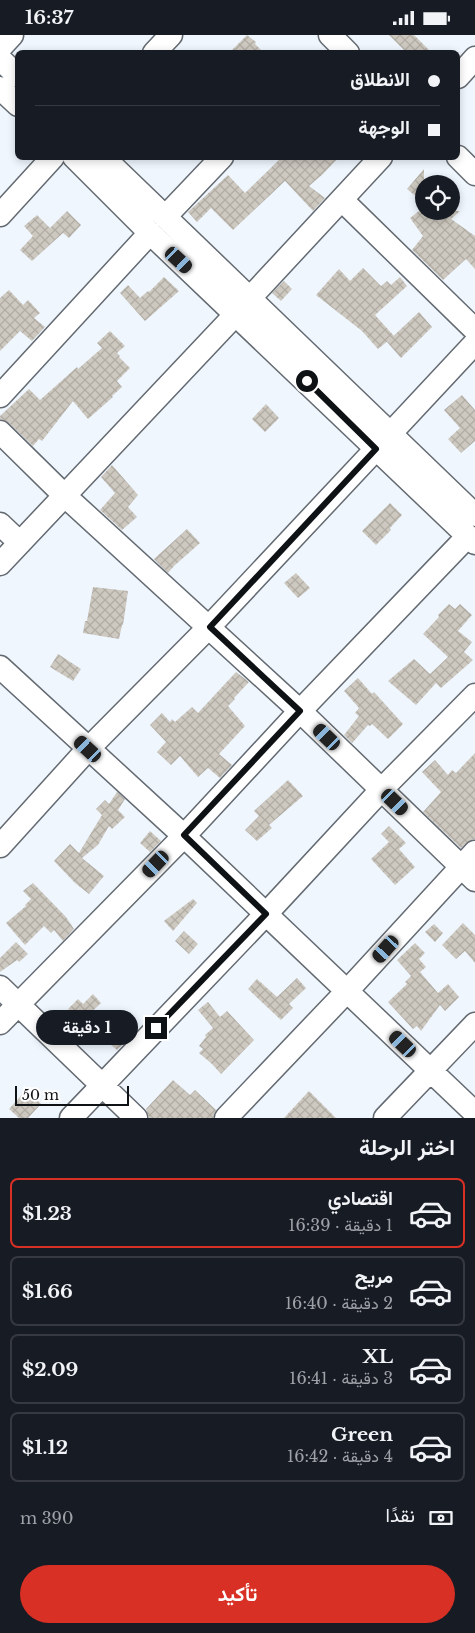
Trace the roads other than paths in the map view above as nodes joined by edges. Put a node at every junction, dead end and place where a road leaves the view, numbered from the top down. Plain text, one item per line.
1 (12, 35) edge
2 (171, 35) edge
3 (0, 47) edge
4 (157, 50) edge
5 (475, 58) edge
6 (0, 59) edge
7 (15, 73) edge
8 (460, 75) edge
9 (0, 88) edge
10 (15, 102) edge
11 (460, 159) edge
12 (50, 160) edge
13 (78, 160) edge
14 (105, 160) edge
15 (219, 160) edge
16 (378, 160) edge
17 (475, 174) edge
18 (342, 200) junction
19 (0, 215) edge
20 (157, 225) junction
21 (243, 306) junction
22 (475, 330) edge
23 (475, 343) edge
24 (0, 396) edge
25 (0, 432) edge
26 (383, 441) junction
27 (64, 495) junction
28 (475, 515) edge
29 (0, 524) edge
30 (472, 539) edge
31 (20, 543) junction
32 (0, 563) edge
33 (210, 627) junction
34 (0, 667) edge
35 (475, 695) edge
36 (300, 711) junction
37 (88, 749) junction
38 (382, 789) junction
39 (184, 835) junction
40 (0, 846) edge
41 (470, 866) edge
42 (266, 914) junction
43 (0, 987) edge
44 (348, 990) junction
45 (18, 1004) junction
46 (0, 1023) edge
47 (475, 1024) edge
48 (431, 1070) junction
49 (102, 1085) junction
50 (475, 1113) edge
51 (71, 1118) edge
52 (136, 1118) edge
53 (226, 1118) edge
54 (385, 1118) edge

1 - 3 street
2 - 4 street
5 - 8 street
6 - 7 street
9 - 10 street
11 - 17 street
12 - 19 street
13 - 20 street
14 - 20 street
15 - 20 street
16 - 18 street
18 - 21 street
18 - 22 street
20 - 21 street
20 - 24 street
21 - 26 street
21 - 27 street
23 - 26 street
25 - 27 street
26 - 28 street
26 - 30 street
26 - 33 street
27 - 31 street
27 - 33 street
29 - 31 street
30 - 36 street
31 - 32 street
33 - 36 street
33 - 37 street
34 - 37 street
35 - 38 street
36 - 38 street
36 - 39 street
37 - 39 street
37 - 40 street
38 - 41 street
38 - 42 street
39 - 42 street
39 - 45 street
41 - 44 street
42 - 44 street
42 - 49 street
43 - 45 street
44 - 48 street
44 - 53 street
45 - 46 street
45 - 49 street
47 - 48 street
48 - 50 street
48 - 54 street
49 - 51 street
49 - 52 street

